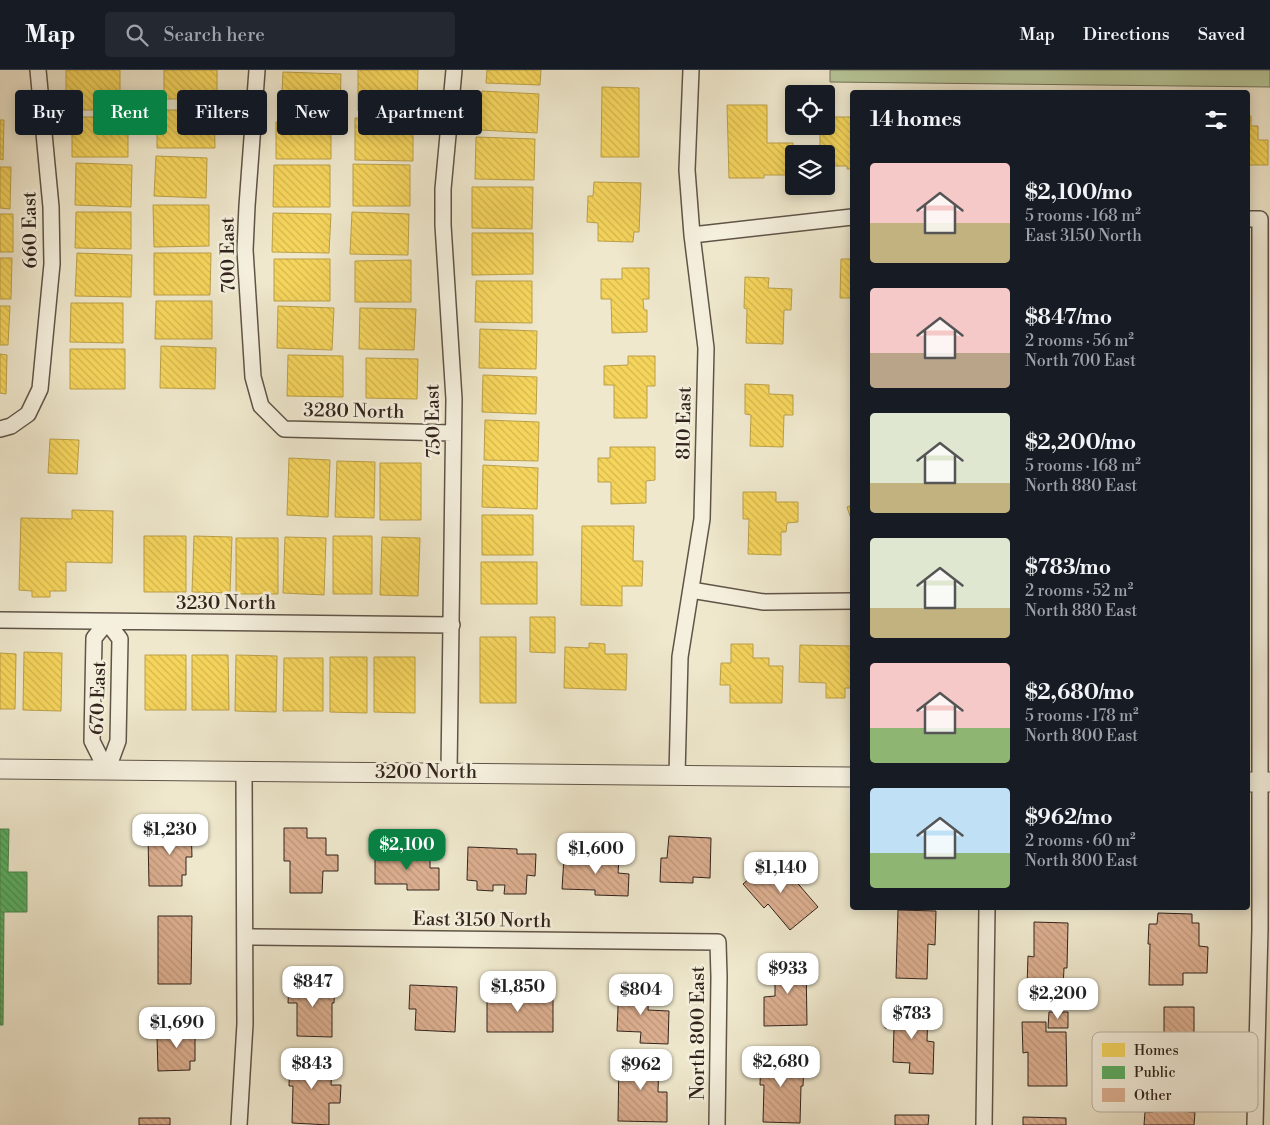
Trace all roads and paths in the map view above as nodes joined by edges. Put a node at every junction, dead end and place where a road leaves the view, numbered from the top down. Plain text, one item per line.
1 (38, 70) edge
2 (257, 70) edge
3 (454, 70) edge
4 (691, 70) edge
5 (850, 217) edge
6 (1254, 219) edge
7 (692, 235) junction
8 (0, 429) edge
9 (284, 429) joint
10 (453, 433) junction
11 (692, 590) junction
12 (850, 601) edge
13 (1253, 608) edge
14 (0, 620) edge
15 (107, 622) junction
16 (452, 625) junction
17 (0, 769) edge
18 (107, 771) junction
19 (244, 772) junction
20 (449, 772) junction
21 (677, 775) junction
22 (850, 777) edge
23 (1259, 782) edge
24 (987, 910) edge
25 (1265, 929) edge
26 (244, 937) junction
27 (718, 942) joint
28 (1258, 1066) edge
29 (1256, 1112) edge
30 (239, 1125) edge
31 (717, 1125) edge
32 (984, 1125) edge
33 (1255, 1125) edge

1 - 8 street, 660 East
2 - 9 street, 700 East
3 - 10 street, 750 East
4 - 7 street, 810 East
5 - 7 street
6 - 13 street
7 - 11 street, 810 East
9 - 10 street, 3280 North
10 - 16 street, 750 East
11 - 12 street
11 - 21 street, 810 East
13 - 23 street
14 - 15 street, 3230 North
15 - 16 street, 3230 North
15 - 18 street, 670 East
15 - 18 street, 670 East
16 - 20 street, 750 East
17 - 18 street, 3200 North
18 - 19 street, 3200 North
19 - 20 street, 3200 North
19 - 26 street
20 - 21 street, 3200 North
21 - 22 street, 3200 North
23 - 25 street
24 - 32 street
25 - 28 street
26 - 27 street, East 3150 North
26 - 30 street
27 - 31 street, North 800 East
29 - 33 street

